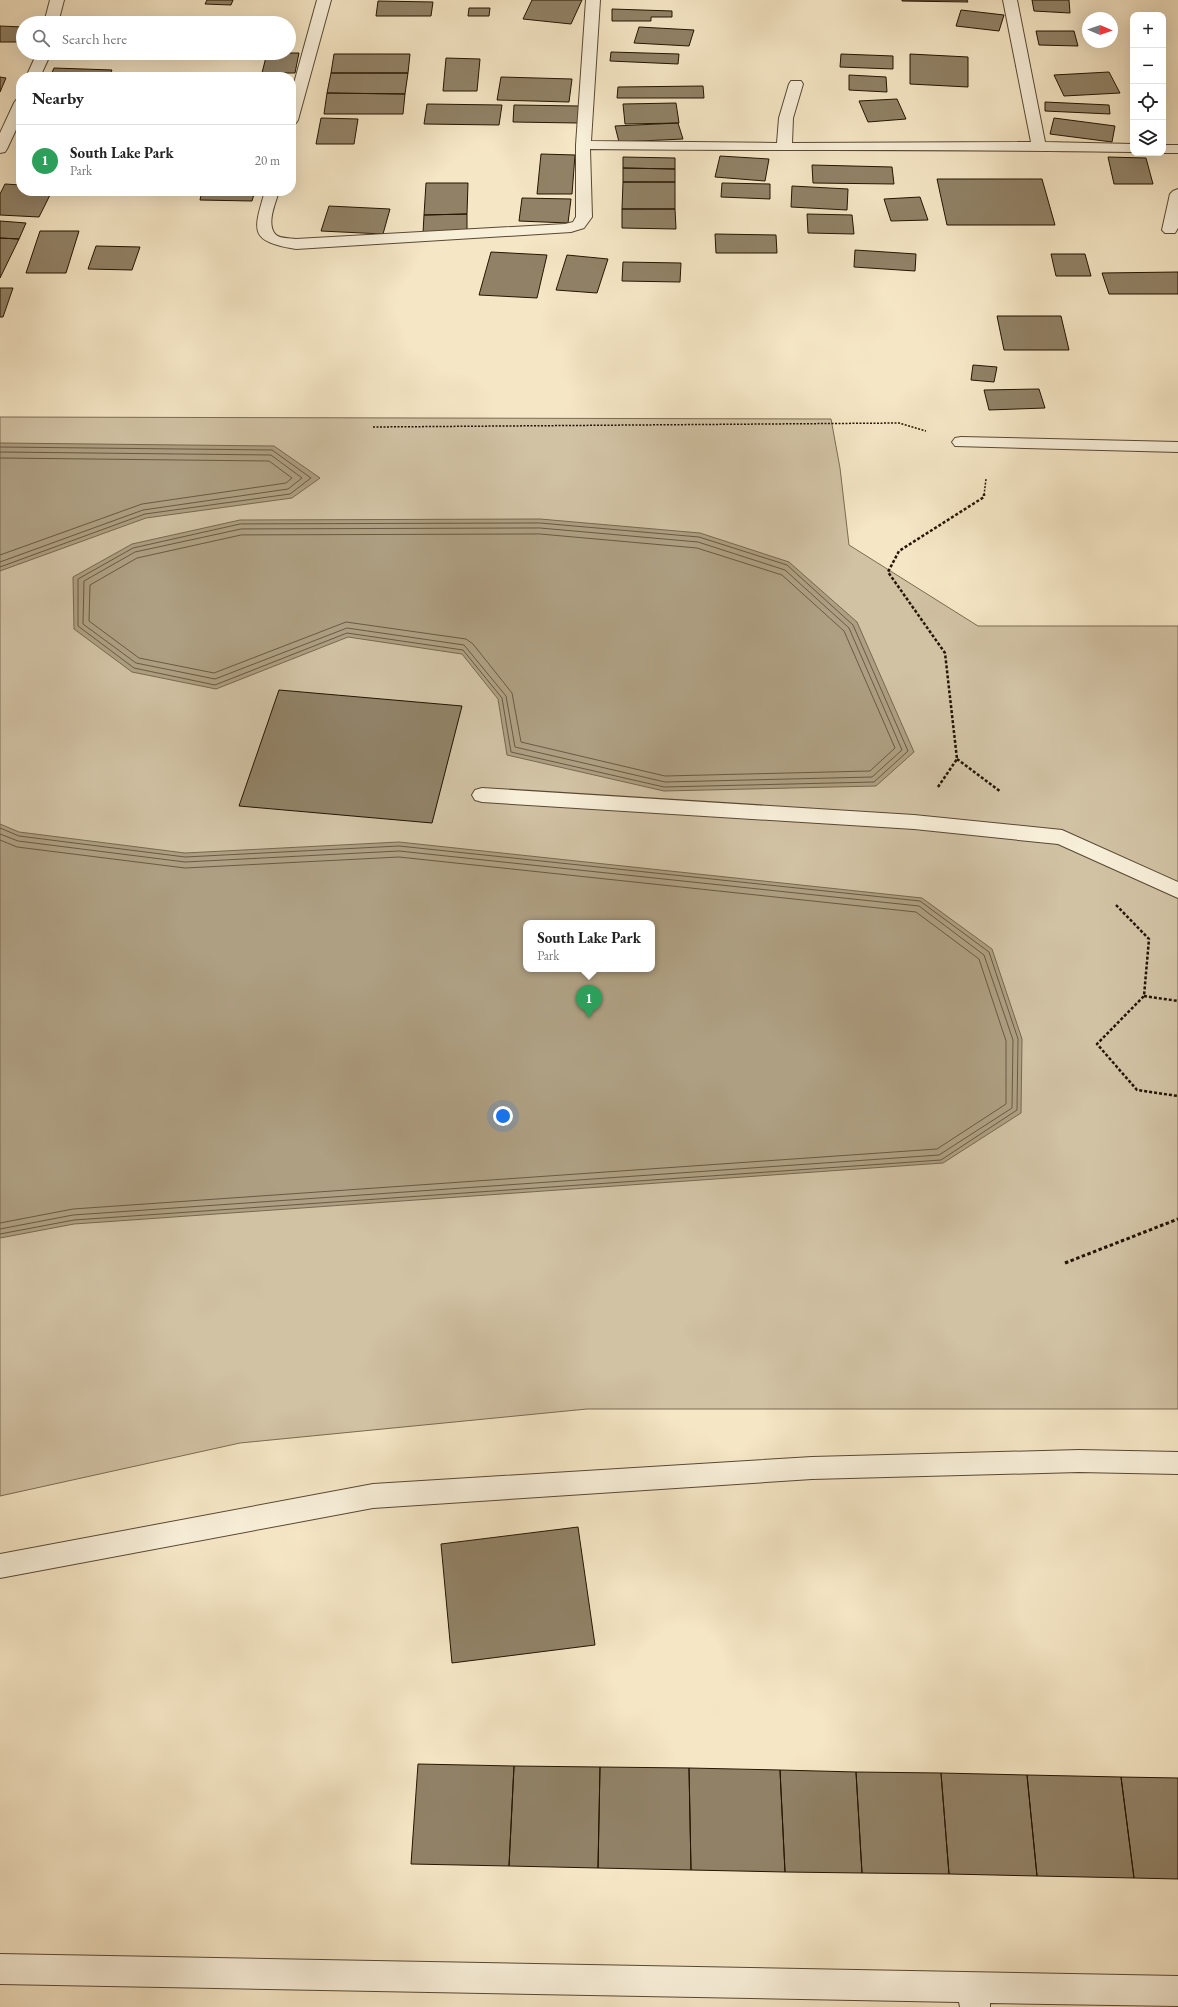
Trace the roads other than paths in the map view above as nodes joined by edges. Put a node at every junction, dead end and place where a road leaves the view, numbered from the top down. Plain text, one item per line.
1 (57, 0) edge
2 (324, 0) edge
3 (593, 0) edge
4 (1010, 0) edge
5 (53, 16) edge
6 (41, 60) edge
7 (35, 72) edge
8 (796, 84) dead end
9 (296, 102) edge
10 (16, 114) edge
11 (583, 145) junction
12 (1039, 146) junction
13 (784, 147) junction
14 (1130, 148) edge
15 (0, 149) edge
16 (1166, 149) edge
17 (1178, 149) edge
18 (1178, 194) edge
19 (271, 196) edge
20 (1170, 230) dead end
21 (961, 442) road end
22 (1178, 447) edge
23 (482, 795) dead end
24 (1178, 891) edge
25 (1178, 1463) edge
26 (0, 1566) edge
27 (0, 1969) edge
28 (1178, 1991) edge
29 (974, 1997) edge

1 - 5 street
2 - 9 street
3 - 11 street
4 - 12 street
6 - 7 street
8 - 13 street
10 - 15 street
11 - 13 street
11 - 19 street
12 - 13 street
12 - 14 street
16 - 17 street
18 - 20 street
21 - 22 street
23 - 24 street
25 - 26 street
27 - 29 street
28 - 29 street

